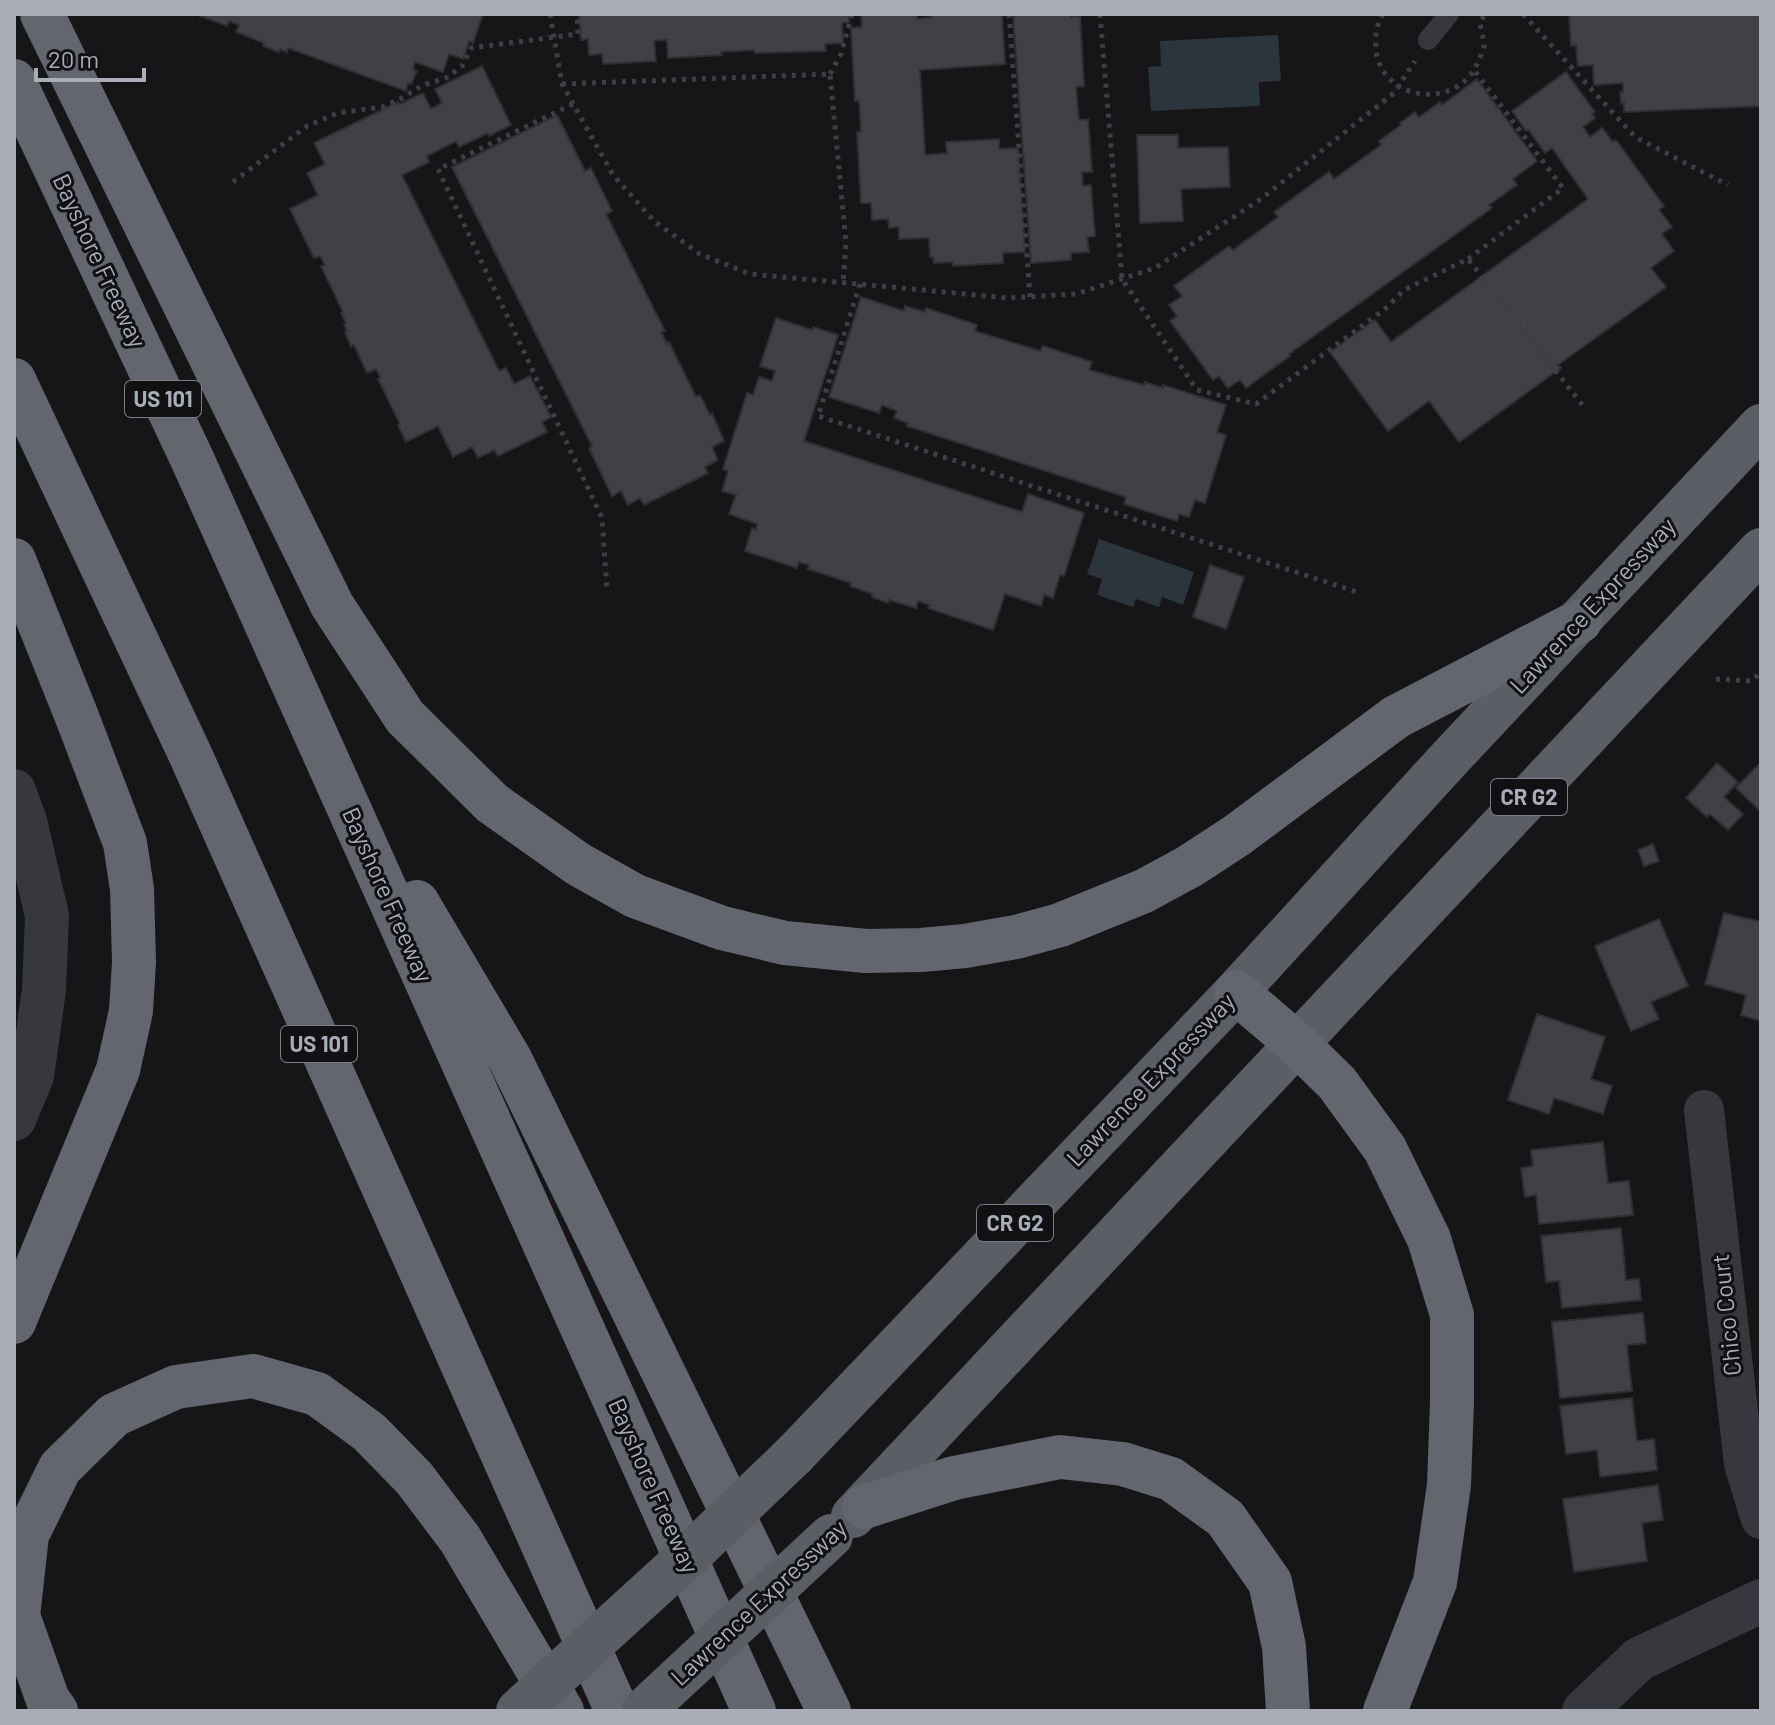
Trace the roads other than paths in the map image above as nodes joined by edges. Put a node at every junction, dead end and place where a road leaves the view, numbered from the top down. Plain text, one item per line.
1 (42, 14) edge
2 (1449, 14) edge
3 (1428, 40) road end
4 (14, 81) edge
5 (14, 380) edge
6 (1761, 426) edge
7 (1761, 550) edge
8 (14, 560) edge
9 (1580, 621) junction
10 (308, 718) junction
11 (14, 791) edge
12 (1236, 992) junction
13 (1297, 1044) junction
14 (1704, 1110) dead end
15 (14, 1119) edge
16 (14, 1322) edge
17 (864, 1507) junction
18 (1761, 1519) edge
19 (1761, 1601) edge
20 (56, 1711) edge
21 (518, 1711) edge
22 (562, 1711) edge
23 (617, 1711) edge
24 (643, 1711) edge
25 (754, 1711) edge
26 (829, 1711) edge
27 (1288, 1711) edge
28 (1385, 1711) edge
29 (1584, 1711) edge

1 - 9 highway
2 - 3 lane
4 - 10 highway, Bayshore Freeway / US 101
5 - 23 highway, US 101
6 - 9 highway, Lawrence Expressway / CR G2
7 - 13 highway, Lawrence Expressway / CR G2
8 - 16 highway
9 - 12 highway, Lawrence Expressway / CR G2
10 - 25 highway, Bayshore Freeway / US 101
10 - 26 highway
11 - 15 street
12 - 13 highway
12 - 21 highway, Lawrence Expressway / CR G2, bridge
13 - 17 highway, Lawrence Expressway / CR G2
13 - 28 highway
14 - 18 street, Chico Court
17 - 24 highway, Lawrence Expressway / CR G2, bridge
17 - 27 highway
19 - 29 street
20 - 22 highway

